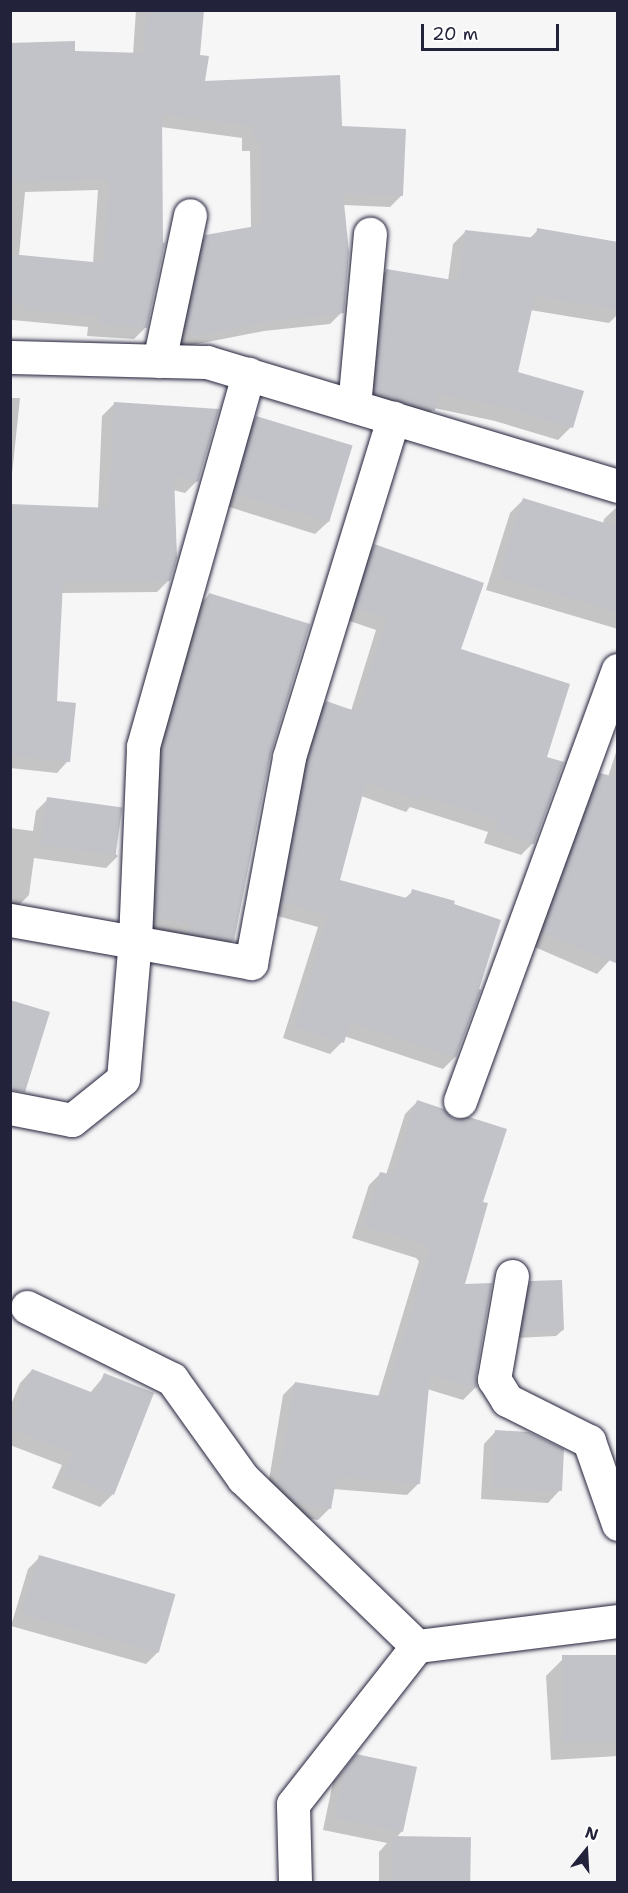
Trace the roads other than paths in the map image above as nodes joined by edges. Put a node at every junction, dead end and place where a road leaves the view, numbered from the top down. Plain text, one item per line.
1 (190, 215) dead end
2 (370, 234) dead end
3 (10, 357) edge
4 (159, 361) junction
5 (248, 375) junction
6 (354, 406) junction
7 (393, 418) junction
8 (616, 479) edge
9 (618, 670) edge
10 (10, 920) edge
11 (135, 940) junction
12 (460, 1101) dead end
13 (10, 1108) edge
14 (512, 1276) dead end
15 (27, 1307) dead end
16 (618, 1524) edge
17 (618, 1621) edge
18 (417, 1646) junction
19 (295, 1882) edge

1 - 4 street
2 - 6 street
3 - 4 street
4 - 5 street
5 - 6 street
5 - 11 street
6 - 7 street
7 - 8 street
7 - 11 street
9 - 12 street
10 - 11 street
11 - 13 street
14 - 16 street
15 - 18 street
17 - 18 street
18 - 19 street

